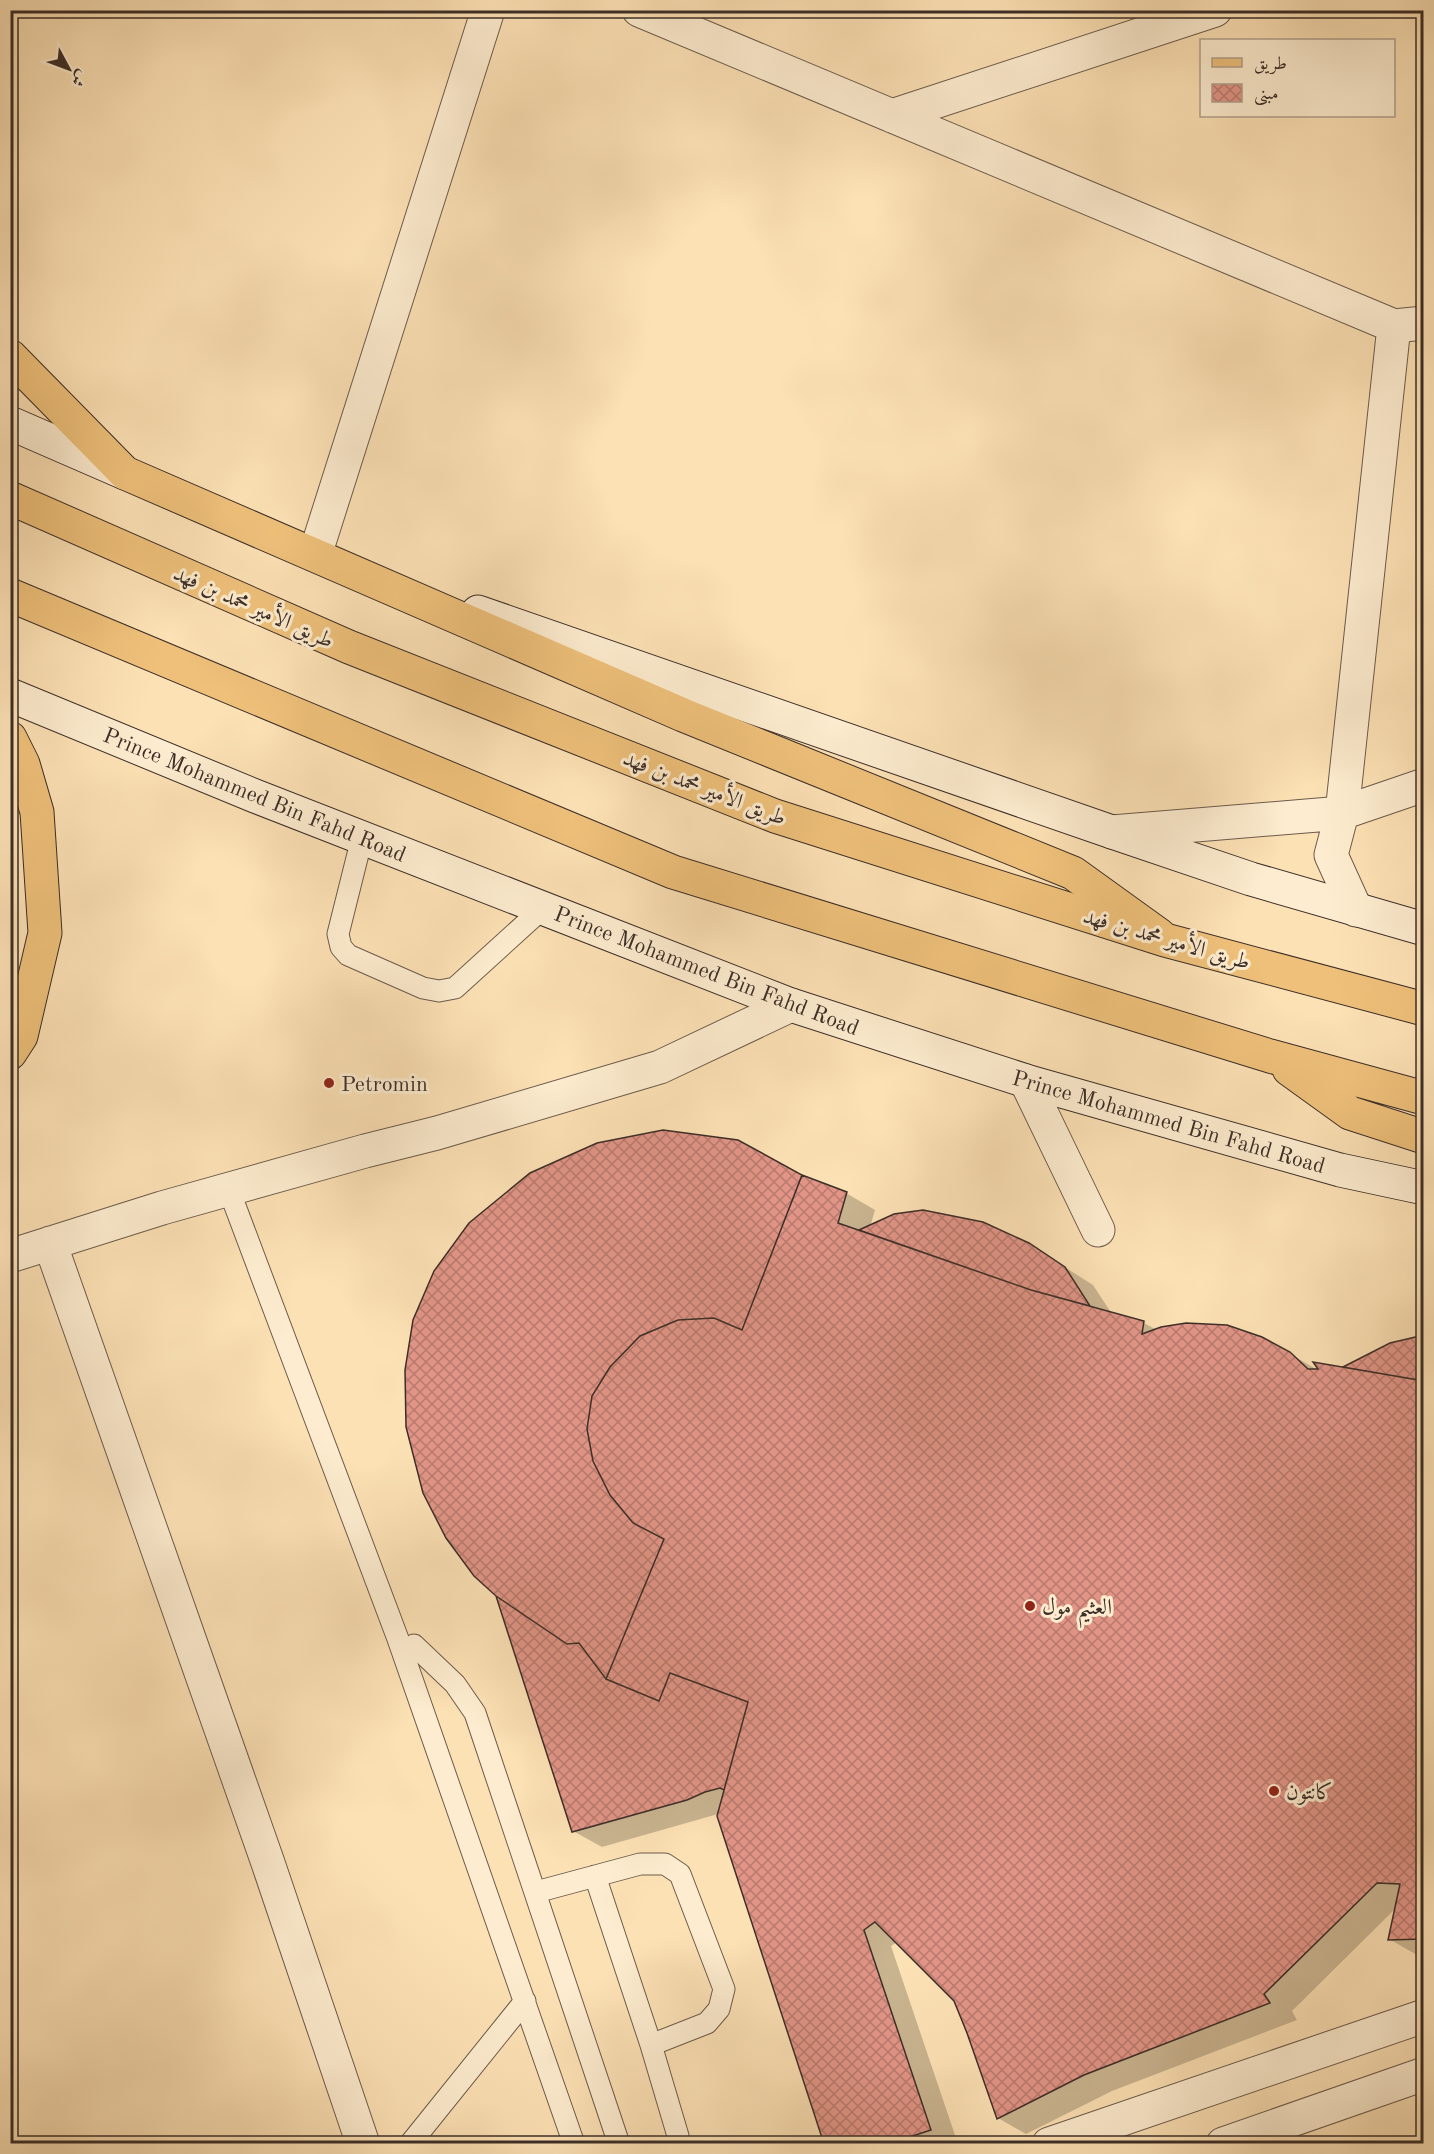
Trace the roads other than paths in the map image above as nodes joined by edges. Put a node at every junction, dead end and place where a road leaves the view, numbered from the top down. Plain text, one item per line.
1 (488, 10) edge
2 (639, 10) edge
3 (1215, 10) edge
4 (892, 116) junction
5 (1409, 325) edge
6 (10, 356) edge
7 (10, 423) edge
8 (125, 473) junction
9 (10, 498) edge
10 (315, 555) junction
11 (10, 595) edge
12 (10, 694) edge
13 (10, 738) edge
14 (1424, 785) edge
15 (1342, 813) junction
16 (1112, 832) junction
17 (362, 838) junction
18 (543, 908) junction
19 (1356, 910) junction
20 (1424, 930) edge
21 (1165, 940) junction
22 (791, 1005) junction
23 (1424, 1009) edge
24 (10, 1053) edge
25 (1270, 1056) junction
26 (1026, 1081) junction
27 (1424, 1098) edge
28 (1424, 1137) edge
29 (1424, 1188) edge
30 (229, 1190) junction
31 (1098, 1230) dead end
32 (50, 1244) junction
33 (10, 1256) edge
34 (414, 1645) dead end
35 (595, 1876) junction
36 (536, 1892) junction
37 (525, 2001) junction
38 (1424, 2016) edge
39 (651, 2046) junction
40 (1424, 2074) edge
41 (678, 2136) dead end
42 (363, 2144) edge
43 (410, 2144) edge
44 (574, 2144) edge
45 (619, 2144) edge
46 (1049, 2144) edge
47 (1223, 2144) edge

1 - 10 street
2 - 4 street
3 - 4 street
4 - 5 street
5 - 15 street
6 - 8 main road
7 - 8 street
8 - 10 main road
9 - 21 main road, طريق الأمير محمد بن فهد
10 - 16 street
10 - 21 main road
11 - 25 main road
12 - 17 street, Prince Mohammed Bin Fahd Road
13 - 24 main road
14 - 15 street
15 - 16 street
15 - 19 street
16 - 19 street
17 - 18 street, Prince Mohammed Bin Fahd Road
17 - 18 lane
18 - 22 street, Prince Mohammed Bin Fahd Road
19 - 20 street
21 - 23 main road, طريق الأمير محمد بن فهد
22 - 26 street, Prince Mohammed Bin Fahd Road
22 - 30 street
25 - 27 main road
25 - 28 main road
26 - 29 street, Prince Mohammed Bin Fahd Road
26 - 31 street
30 - 32 street
30 - 37 lane
32 - 33 street
32 - 42 street
34 - 36 lane
35 - 36 lane
35 - 39 lane
35 - 39 lane
36 - 45 lane
37 - 43 lane
37 - 44 lane
38 - 46 street
39 - 41 lane
40 - 47 street

